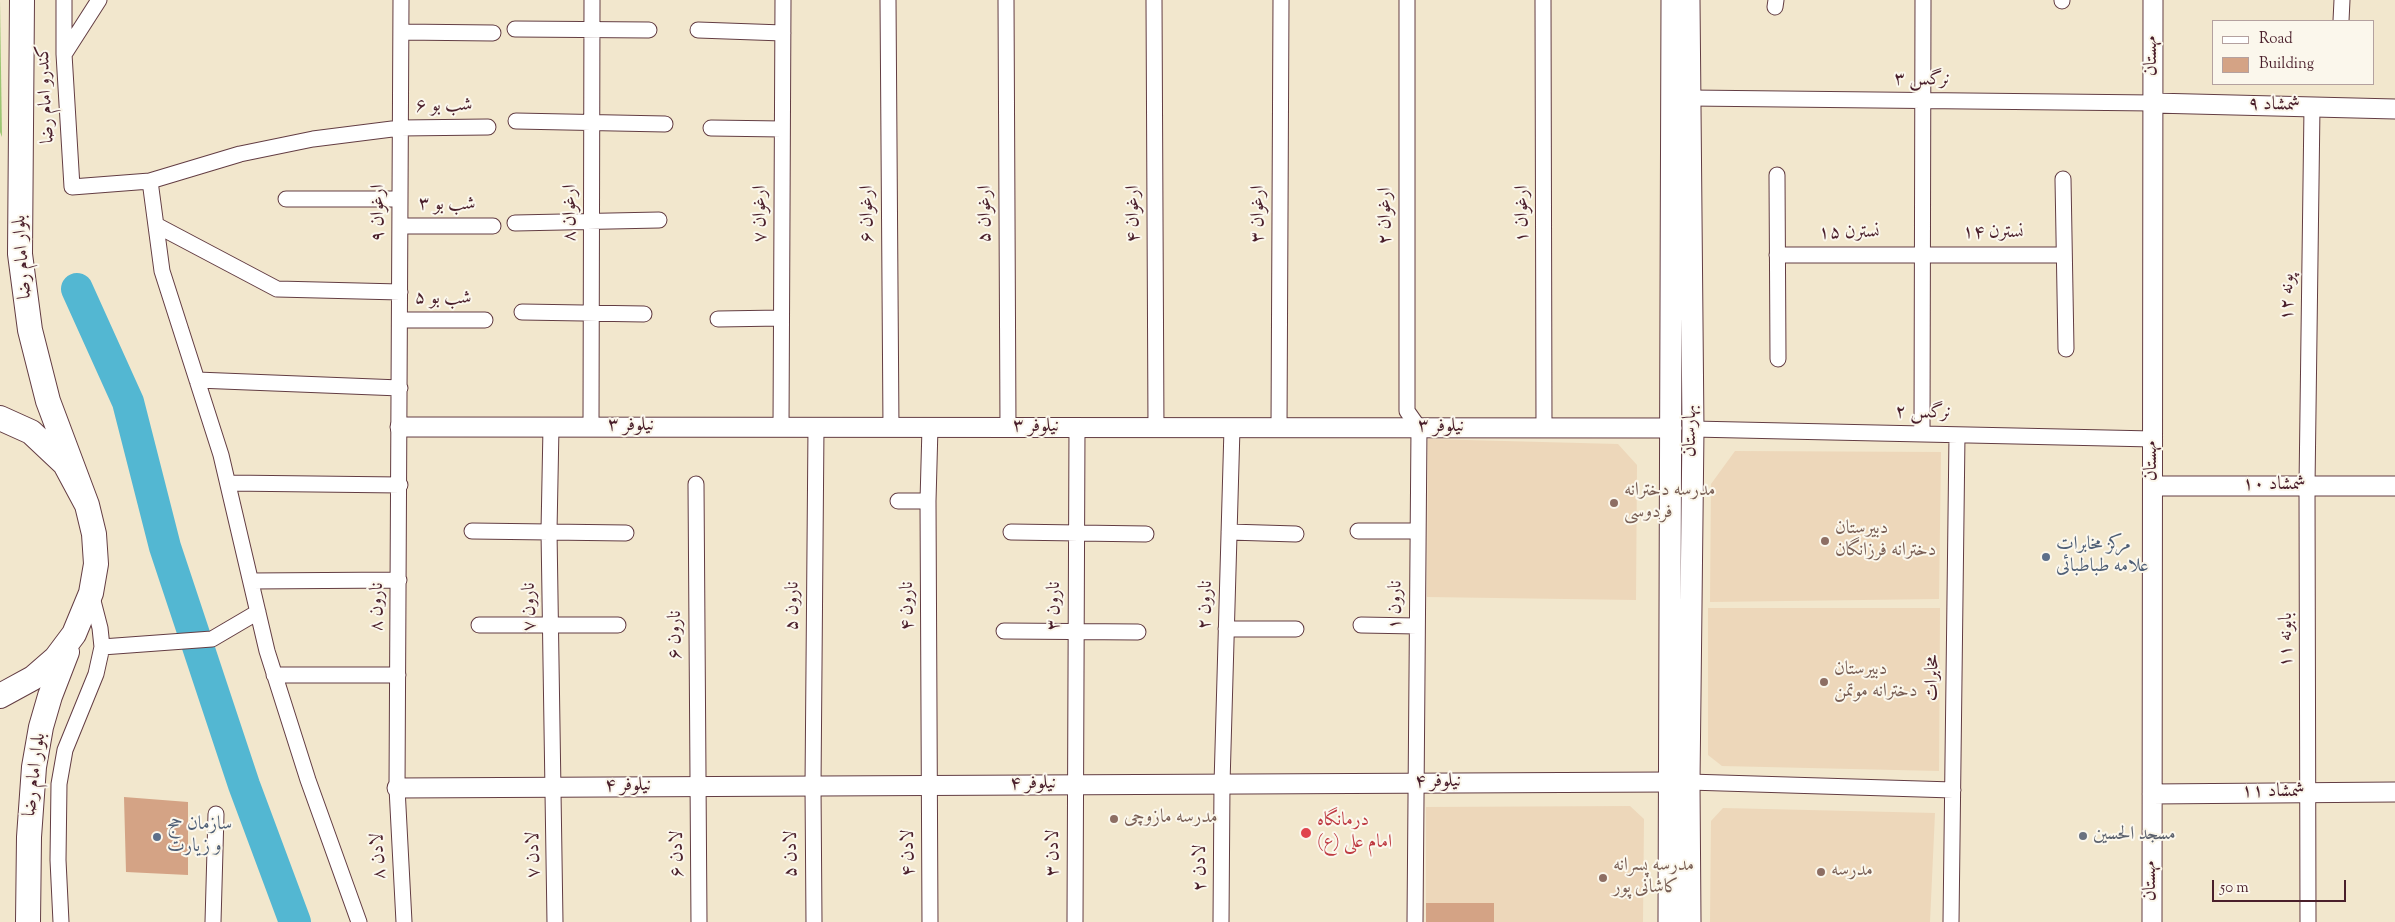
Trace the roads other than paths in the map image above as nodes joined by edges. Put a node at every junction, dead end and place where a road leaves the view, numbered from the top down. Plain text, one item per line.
1 (22, 0) edge
2 (64, 0) edge
3 (99, 0) edge
4 (401, 0) edge
5 (592, 0) edge
6 (783, 0) edge
7 (888, 0) edge
8 (1006, 0) edge
9 (1154, 0) edge
10 (1282, 0) edge
11 (1406, 0) edge
12 (1543, 0) edge
13 (1672, 0) edge
14 (1689, 0) edge
15 (1923, 0) edge
16 (2154, 0) edge
17 (2342, 0) edge
18 (2341, 20) edge
19 (515, 29) dead end
20 (649, 30) dead end
21 (698, 30) dead end
22 (592, 31) junction
23 (402, 32) junction
24 (783, 33) junction
25 (493, 34) dead end
26 (64, 54) junction
27 (1690, 98) junction
28 (1922, 101) junction
29 (2153, 103) junction
30 (2312, 107) junction
31 (2395, 110) edge
32 (516, 122) dead end
33 (592, 124) junction
34 (665, 124) dead end
35 (488, 127) dead end
36 (400, 128) junction
37 (711, 128) dead end
38 (782, 129) junction
39 (1777, 175) dead end
40 (2063, 179) dead end
41 (150, 181) junction
42 (72, 187) joint
43 (286, 199) dead end
44 (400, 199) junction
45 (659, 220) dead end
46 (592, 221) junction
47 (515, 223) dead end
48 (156, 225) junction
49 (400, 226) junction
50 (493, 226) dead end
51 (1922, 253) junction
52 (2064, 254) junction
53 (1777, 255) junction
54 (400, 292) junction
55 (522, 312) dead end
56 (591, 314) junction
57 (644, 314) dead end
58 (781, 318) junction
59 (718, 319) dead end
60 (400, 320) junction
61 (485, 320) dead end
62 (2066, 349) dead end
63 (1778, 359) dead end
64 (197, 380) junction
65 (400, 388) junction
66 (0, 418) edge
67 (400, 427) junction
68 (551, 427) junction
69 (591, 427) junction
70 (781, 427) junction
71 (816, 427) junction
72 (891, 428) junction
73 (930, 428) junction
74 (1008, 428) junction
75 (1077, 428) junction
76 (1156, 428) junction
77 (1232, 428) junction
78 (1279, 428) junction
79 (1419, 428) junction
80 (1544, 428) junction
81 (1672, 428) junction
82 (1693, 429) junction
83 (1922, 434) junction
84 (1957, 435) junction
85 (2153, 439) junction
86 (228, 483) junction
87 (400, 484) junction
88 (696, 484) dead end
89 (2153, 486) junction
90 (2307, 486) junction
91 (2395, 486) edge
92 (898, 501) dead end
93 (928, 501) junction
94 (87, 505) junction
95 (472, 531) dead end
96 (549, 531) junction
97 (1358, 531) dead end
98 (1418, 531) junction
99 (1011, 532) dead end
100 (1076, 532) junction
101 (1229, 532) junction
102 (626, 533) dead end
103 (1146, 534) dead end
104 (1296, 534) dead end
105 (399, 580) junction
106 (250, 581) junction
107 (92, 593) junction
108 (258, 612) junction
109 (479, 625) dead end
110 (551, 625) junction
111 (618, 625) dead end
112 (1361, 625) dead end
113 (1417, 626) junction
114 (1226, 629) junction
115 (1296, 629) dead end
116 (1004, 631) dead end
117 (1076, 631) junction
118 (1138, 632) dead end
119 (74, 634) junction
120 (102, 647) junction
121 (274, 675) junction
122 (398, 675) junction
123 (0, 696) edge
124 (1679, 782) junction
125 (1415, 783) junction
126 (1075, 784) junction
127 (1222, 784) junction
128 (931, 785) junction
129 (699, 786) junction
130 (813, 786) junction
131 (554, 787) junction
132 (397, 788) junction
133 (1953, 790) junction
134 (2395, 792) edge
135 (2309, 793) junction
136 (2152, 794) junction
137 (216, 814) dead end
138 (28, 922) edge
139 (61, 922) edge
140 (213, 922) edge
141 (359, 922) edge
142 (404, 922) edge
143 (555, 922) edge
144 (699, 922) edge
145 (814, 922) edge
146 (930, 922) edge
147 (1075, 922) edge
148 (1221, 922) edge
149 (1415, 922) edge
150 (1669, 922) edge
151 (1690, 922) edge
152 (1951, 922) edge
153 (2152, 922) edge
154 (2308, 922) edge

1 - 94 main road, بلوار امام رضا
2 - 26 street, کندرو امام رضا
3 - 26 street
4 - 23 street, ارغوان ۹
5 - 22 street, ارغوان ۸
6 - 24 street, ارغوان ۷
7 - 72 street, ارغوان ۶
8 - 74 street, ارغوان ۵
9 - 76 street, ارغوان ۴
10 - 78 street, ارغوان ۳
11 - 79 street, ارغوان ۲
12 - 80 street, ارغوان ۱
13 - 81 main road, بهارستان
14 - 27 main road, بهارستان
15 - 28 street
16 - 29 street, مهستان
17 - 18 street
19 - 22 street
20 - 22 street
21 - 24 street
22 - 33 street, ارغوان ۸
23 - 25 street
23 - 36 street, ارغوان ۹
24 - 38 street, ارغوان ۷
26 - 42 street, کندرو امام رضا
27 - 28 street, نرگس ۳
27 - 82 main road, بهارستان
28 - 29 street, نرگس ۳
28 - 51 street
29 - 30 street, شمشاد ۹
29 - 85 street, مهستان
30 - 31 street, شمشاد ۹
30 - 90 street, پونه ۱۲
32 - 33 street
33 - 34 street
33 - 46 street, ارغوان ۸
35 - 36 street, شب بو ۶
36 - 41 street, شب بو ۶
36 - 44 street, ارغوان ۹
37 - 38 street
38 - 58 street, ارغوان ۷
39 - 53 street
40 - 52 street
41 - 42 street, شب بو ۶
41 - 48 street
43 - 44 street
44 - 49 street, ارغوان ۹
45 - 46 street
46 - 47 street
46 - 56 street, ارغوان ۸
48 - 54 street
48 - 64 street
49 - 50 street, شب بو ۳
49 - 54 street, ارغوان ۹
51 - 52 street, نسترن ۱۴
51 - 53 street, نسترن ۱۵
51 - 83 street
52 - 62 street
53 - 63 street
54 - 60 street, ارغوان ۹
55 - 56 street
56 - 57 street
56 - 69 street, ارغوان ۸
58 - 59 street
58 - 70 street, ارغوان ۷
60 - 61 street, شب بو ۵
60 - 65 street, ارغوان ۹
64 - 65 street
64 - 86 street
65 - 67 street, ارغوان ۹
66 - 94 main road
67 - 68 street, نیلوفر ۳
67 - 87 street, نارون ۸
68 - 69 street, نیلوفر ۳
68 - 96 street, نارون ۷
69 - 70 street, نیلوفر ۳
70 - 71 street, نیلوفر ۳
71 - 72 street, نیلوفر ۳
71 - 130 street, نارون ۵
72 - 73 street, نیلوفر ۳
73 - 74 street, نیلوفر ۳
73 - 93 street, نارون ۴
74 - 75 street, نیلوفر ۳
75 - 76 street, نیلوفر ۳
75 - 100 street, نارون ۳
76 - 77 street, نیلوفر ۳
77 - 78 street, نیلوفر ۳
77 - 101 street, نارون ۲
78 - 79 street, نیلوفر ۳
79 - 80 street, نیلوفر ۳
79 - 98 street, نارون ۱
80 - 81 street, نیلوفر ۳
81 - 82 main road
81 - 124 main road, بهارستان
82 - 83 street, نرگس ۲
82 - 124 main road, بهارستان
83 - 84 street, نرگس ۲
84 - 85 street, نرگس ۲
84 - 133 street, مخابرات
85 - 89 street, مهستان
86 - 87 street
86 - 106 street
87 - 105 street, نارون ۸
88 - 129 street, نارون ۶
89 - 90 street, شمشاد ۱۰
89 - 136 street, مهستان
90 - 91 street, شمشاد ۱۰
90 - 135 street, بابونه ۱۱
92 - 93 street
93 - 128 street, نارون ۴
94 - 107 main road
95 - 96 street
96 - 102 street
96 - 110 street, نارون ۷
97 - 98 street
98 - 113 street, نارون ۱
99 - 100 street
100 - 103 street
100 - 117 street, نارون ۳
101 - 104 street
101 - 114 street, نارون ۲
105 - 106 street
105 - 122 street, نارون ۸
106 - 108 street
107 - 119 main road
107 - 120 street
108 - 120 street
108 - 121 street
109 - 110 street
110 - 111 street
110 - 131 street, نارون ۷
112 - 113 street
113 - 125 street, نارون ۱
114 - 115 street
114 - 127 street, نارون ۲
116 - 117 street
117 - 118 street
117 - 126 street, نارون ۳
119 - 123 main road
119 - 138 main road, بلوار امام رضا
120 - 139 street
121 - 122 street
121 - 141 street
122 - 132 street, نارون ۸
124 - 125 street, نیلوفر ۴
124 - 133 street
124 - 150 main road, بهارستان
124 - 151 main road, بهارستان
125 - 127 street, نیلوفر ۴
125 - 149 street, نارون ۱
126 - 127 street, نیلوفر ۴
126 - 128 street, نیلوفر ۴
126 - 147 street, لادن ۳
127 - 148 street, لادن ۲
128 - 130 street, نیلوفر ۴
128 - 146 street, لادن ۴
129 - 130 street, نیلوفر ۴
129 - 131 street, نیلوفر ۴
129 - 144 street, لادن ۶
130 - 145 street, لادن ۵
131 - 132 street, نیلوفر ۴
131 - 143 street, لادن ۷
132 - 142 street, لادن ۸
133 - 152 street, مخابرات
134 - 135 street, شمشاد ۱۱
135 - 136 street, شمشاد ۱۱
135 - 154 street, بابونه ۱۱
136 - 153 street, مهستان
137 - 140 street

